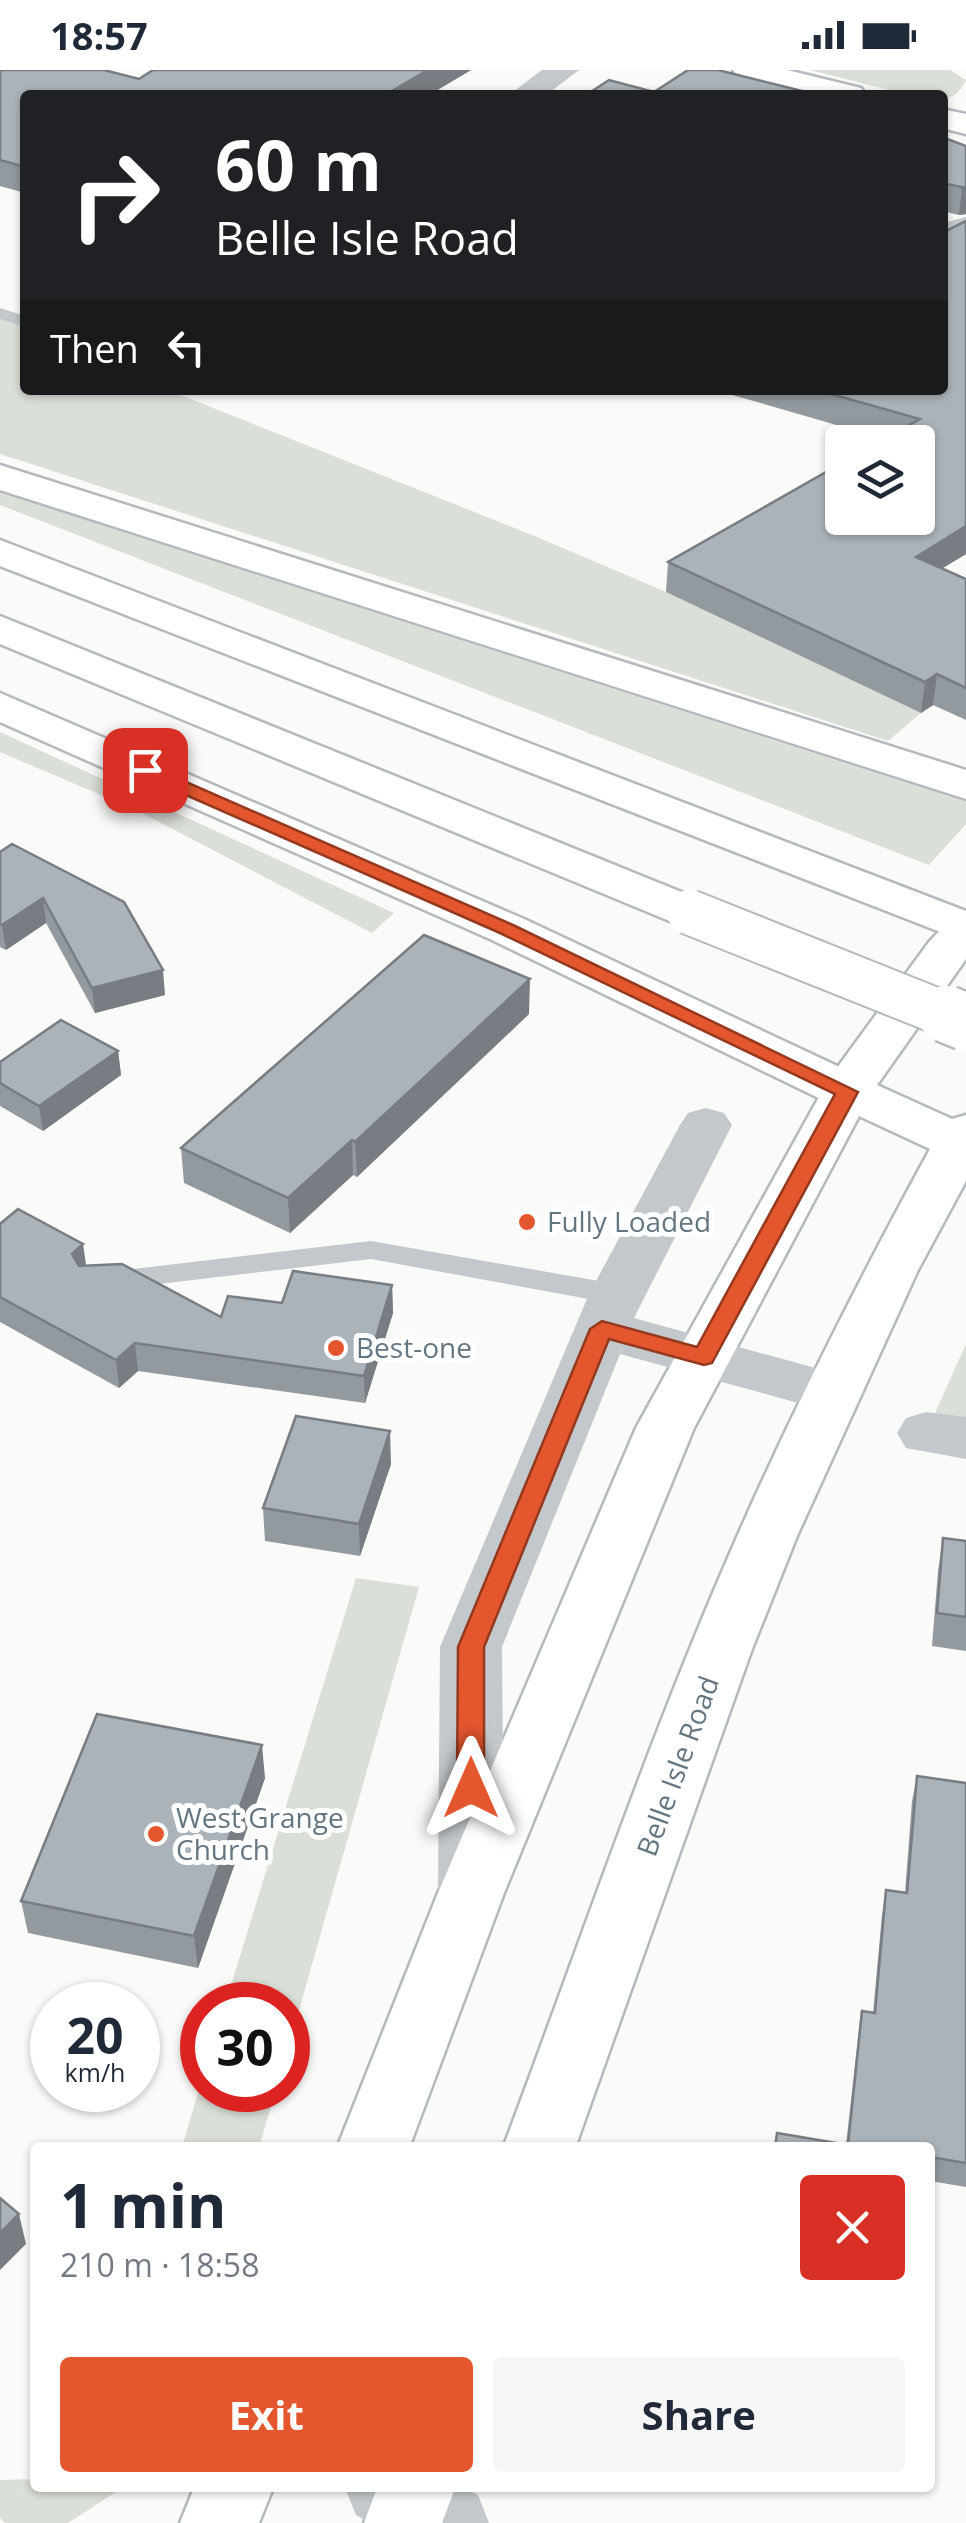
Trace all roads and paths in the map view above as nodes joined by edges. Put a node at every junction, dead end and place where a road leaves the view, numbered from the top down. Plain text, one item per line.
1 (563, 70) edge
2 (750, 70) edge
3 (532, 90) edge
4 (830, 90) edge
5 (0, 476) edge
6 (0, 552) edge
7 (0, 629) edge
8 (0, 706) edge
9 (966, 784) edge
10 (966, 930) edge
11 (966, 1022) edge
12 (847, 1092) junction
13 (706, 1124) dead end
14 (963, 1137) edge
15 (93, 1282) edge
16 (609, 1312) junction
17 (704, 1357) junction
18 (835, 1393) junction
19 (471, 1893) junction
20 (375, 2142) edge
21 (542, 2142) edge
22 (232, 2492) edge
23 (219, 2523) edge

1 - 3 street
2 - 4 main road
5 - 9 main road
6 - 10 main road
7 - 11 main road, bridge
8 - 12 main road
10 - 12 main road
12 - 14 main road
12 - 17 main road
13 - 16 street
14 - 18 main road, Belle Isle Road
15 - 16 lane
16 - 17 street
16 - 19 street
17 - 18 street
17 - 19 main road
18 - 21 main road, Belle Isle Road
19 - 20 main road
22 - 23 main road

